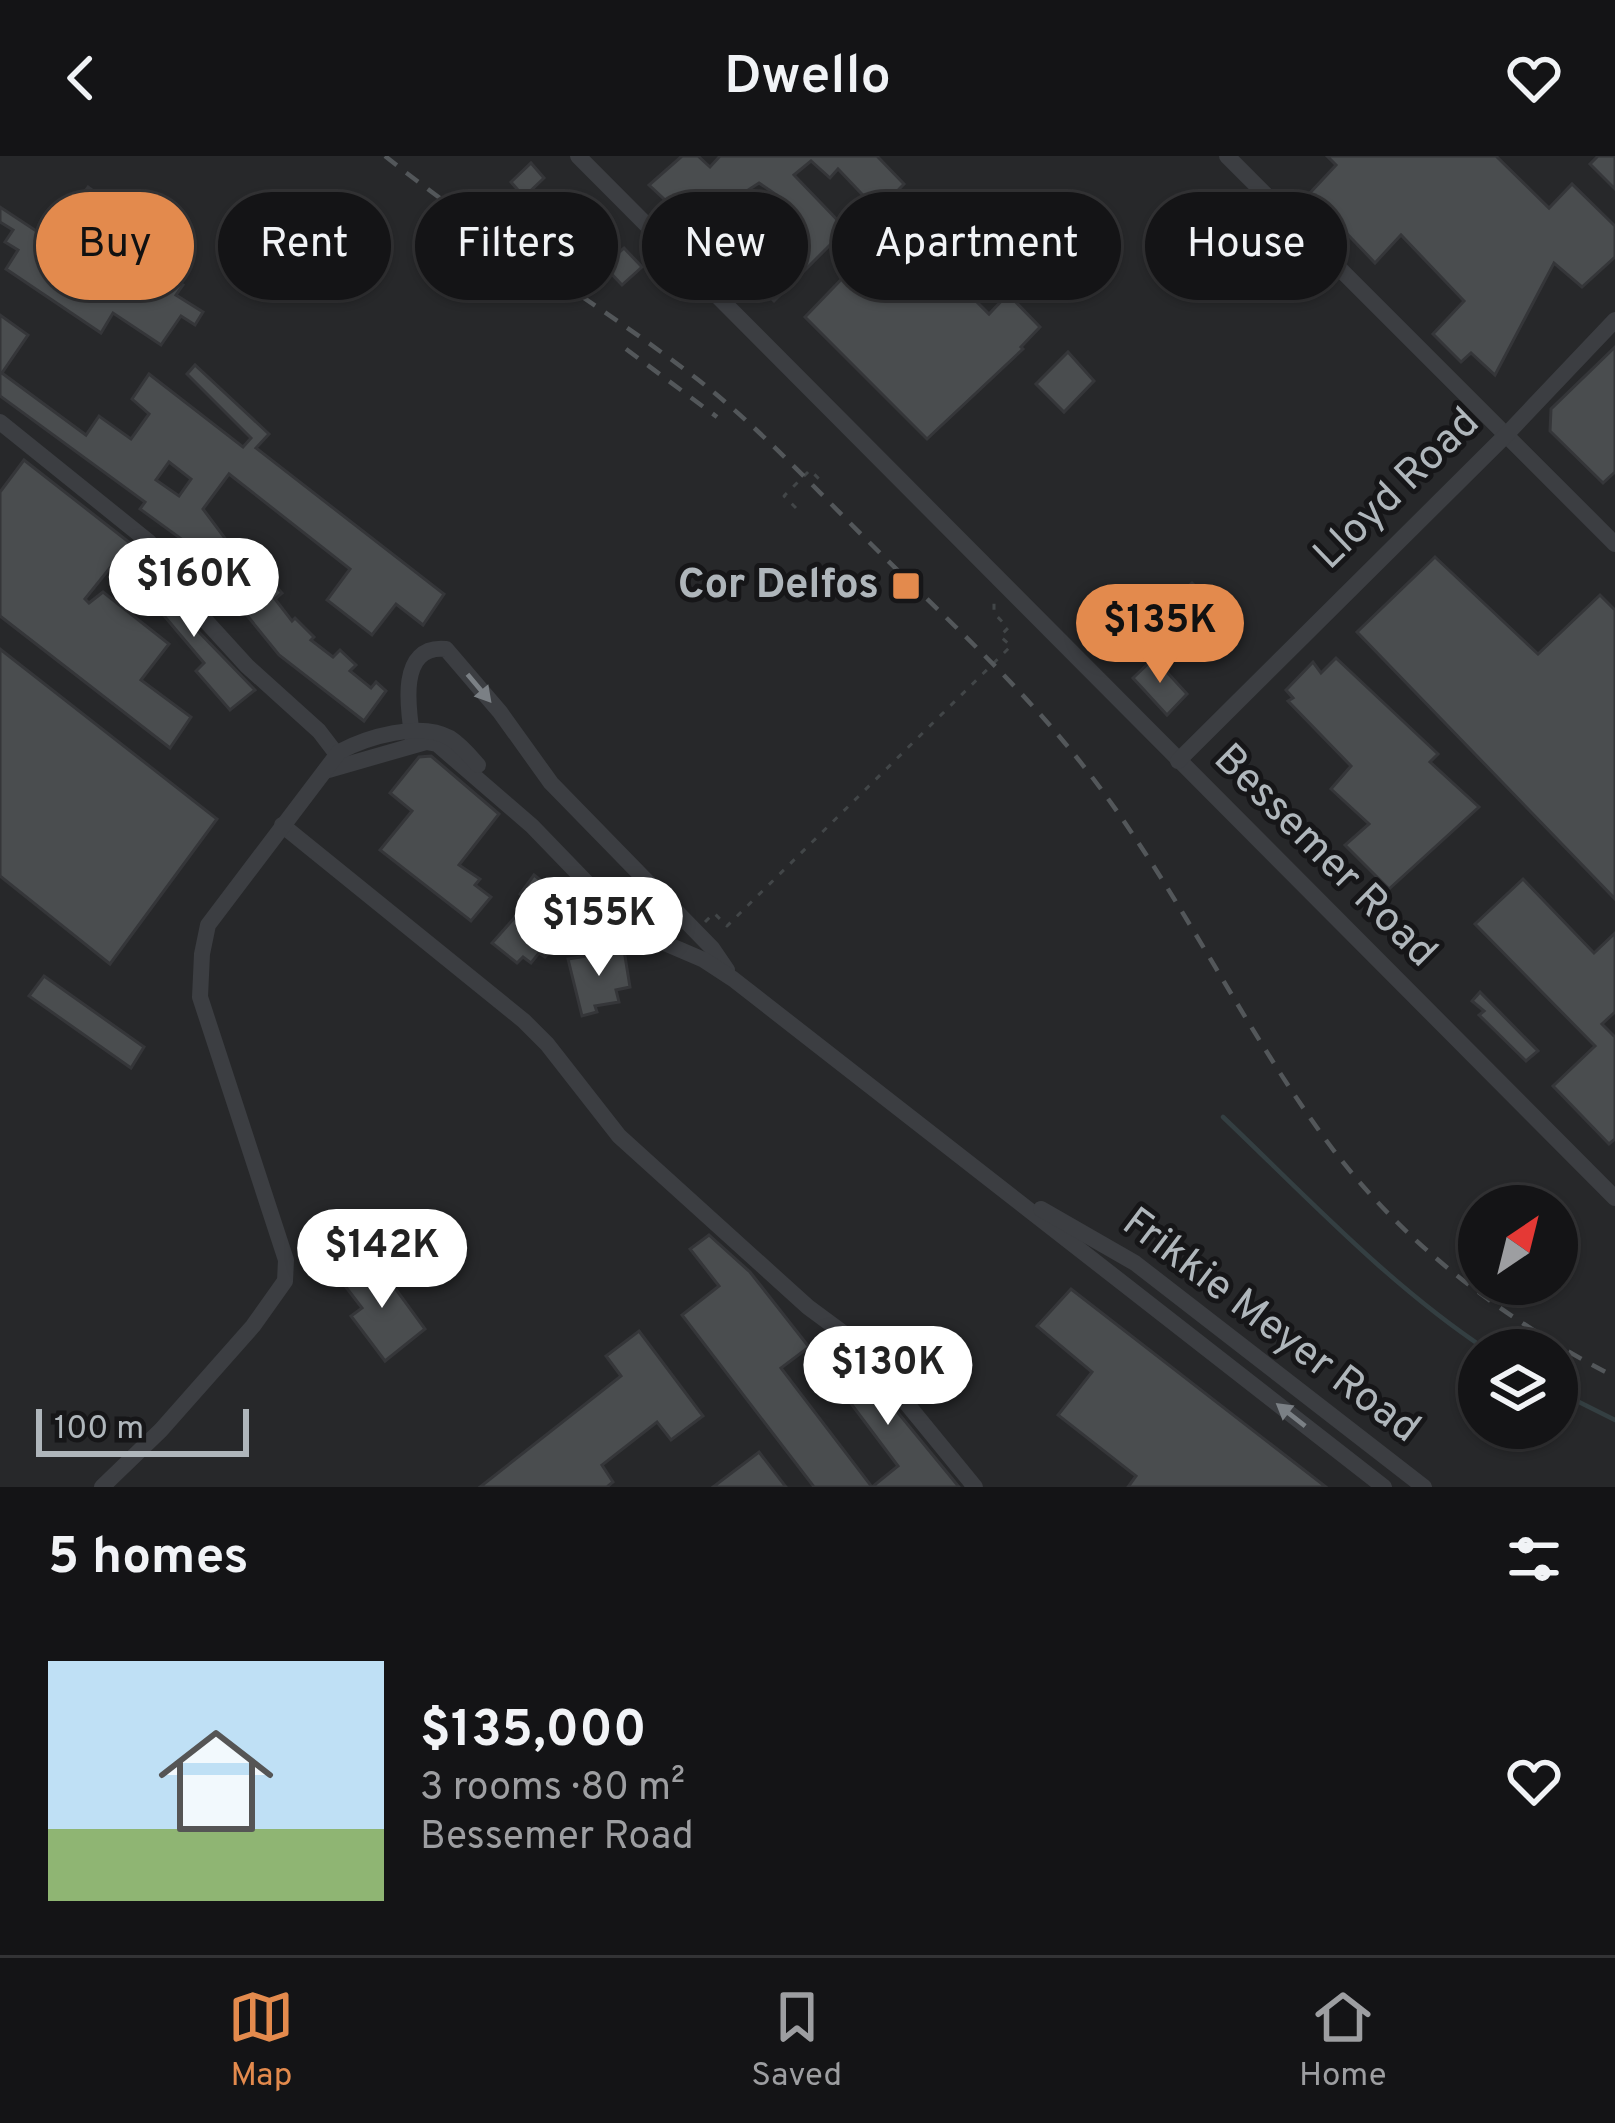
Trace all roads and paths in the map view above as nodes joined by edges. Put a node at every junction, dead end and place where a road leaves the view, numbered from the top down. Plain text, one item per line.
1 (578, 156) edge
2 (1227, 156) edge
3 (1615, 320) edge
4 (0, 422) edge
5 (1505, 436) junction
6 (822, 482) dead end
7 (796, 508) dead end
8 (1615, 544) edge
9 (994, 613) dead end
10 (412, 740) junction
11 (341, 759) junction
12 (1178, 761) junction
13 (282, 825) junction
14 (714, 913) dead end
15 (734, 979) junction
16 (1010, 1191) junction
17 (1615, 1198) edge
18 (102, 1487) edge
19 (975, 1487) edge
20 (1384, 1487) edge
21 (1424, 1487) edge

1 - 12 street, Bessemer Road
2 - 5 street
3 - 5 street, Lloyd Road
4 - 11 street
5 - 8 street
5 - 12 street, Lloyd Road
6 - 7 path
9 - 14 path
10 - 11 street
10 - 15 street, Frikkie Meyer Road
10 -> 15 street
11 - 13 street
12 - 17 street, Bessemer Road
13 - 18 street
13 - 19 street
15 - 16 street, Frikkie Meyer Road
20 -> 16 street, Frikkie Meyer Road
16 - 21 street, Frikkie Meyer Road

